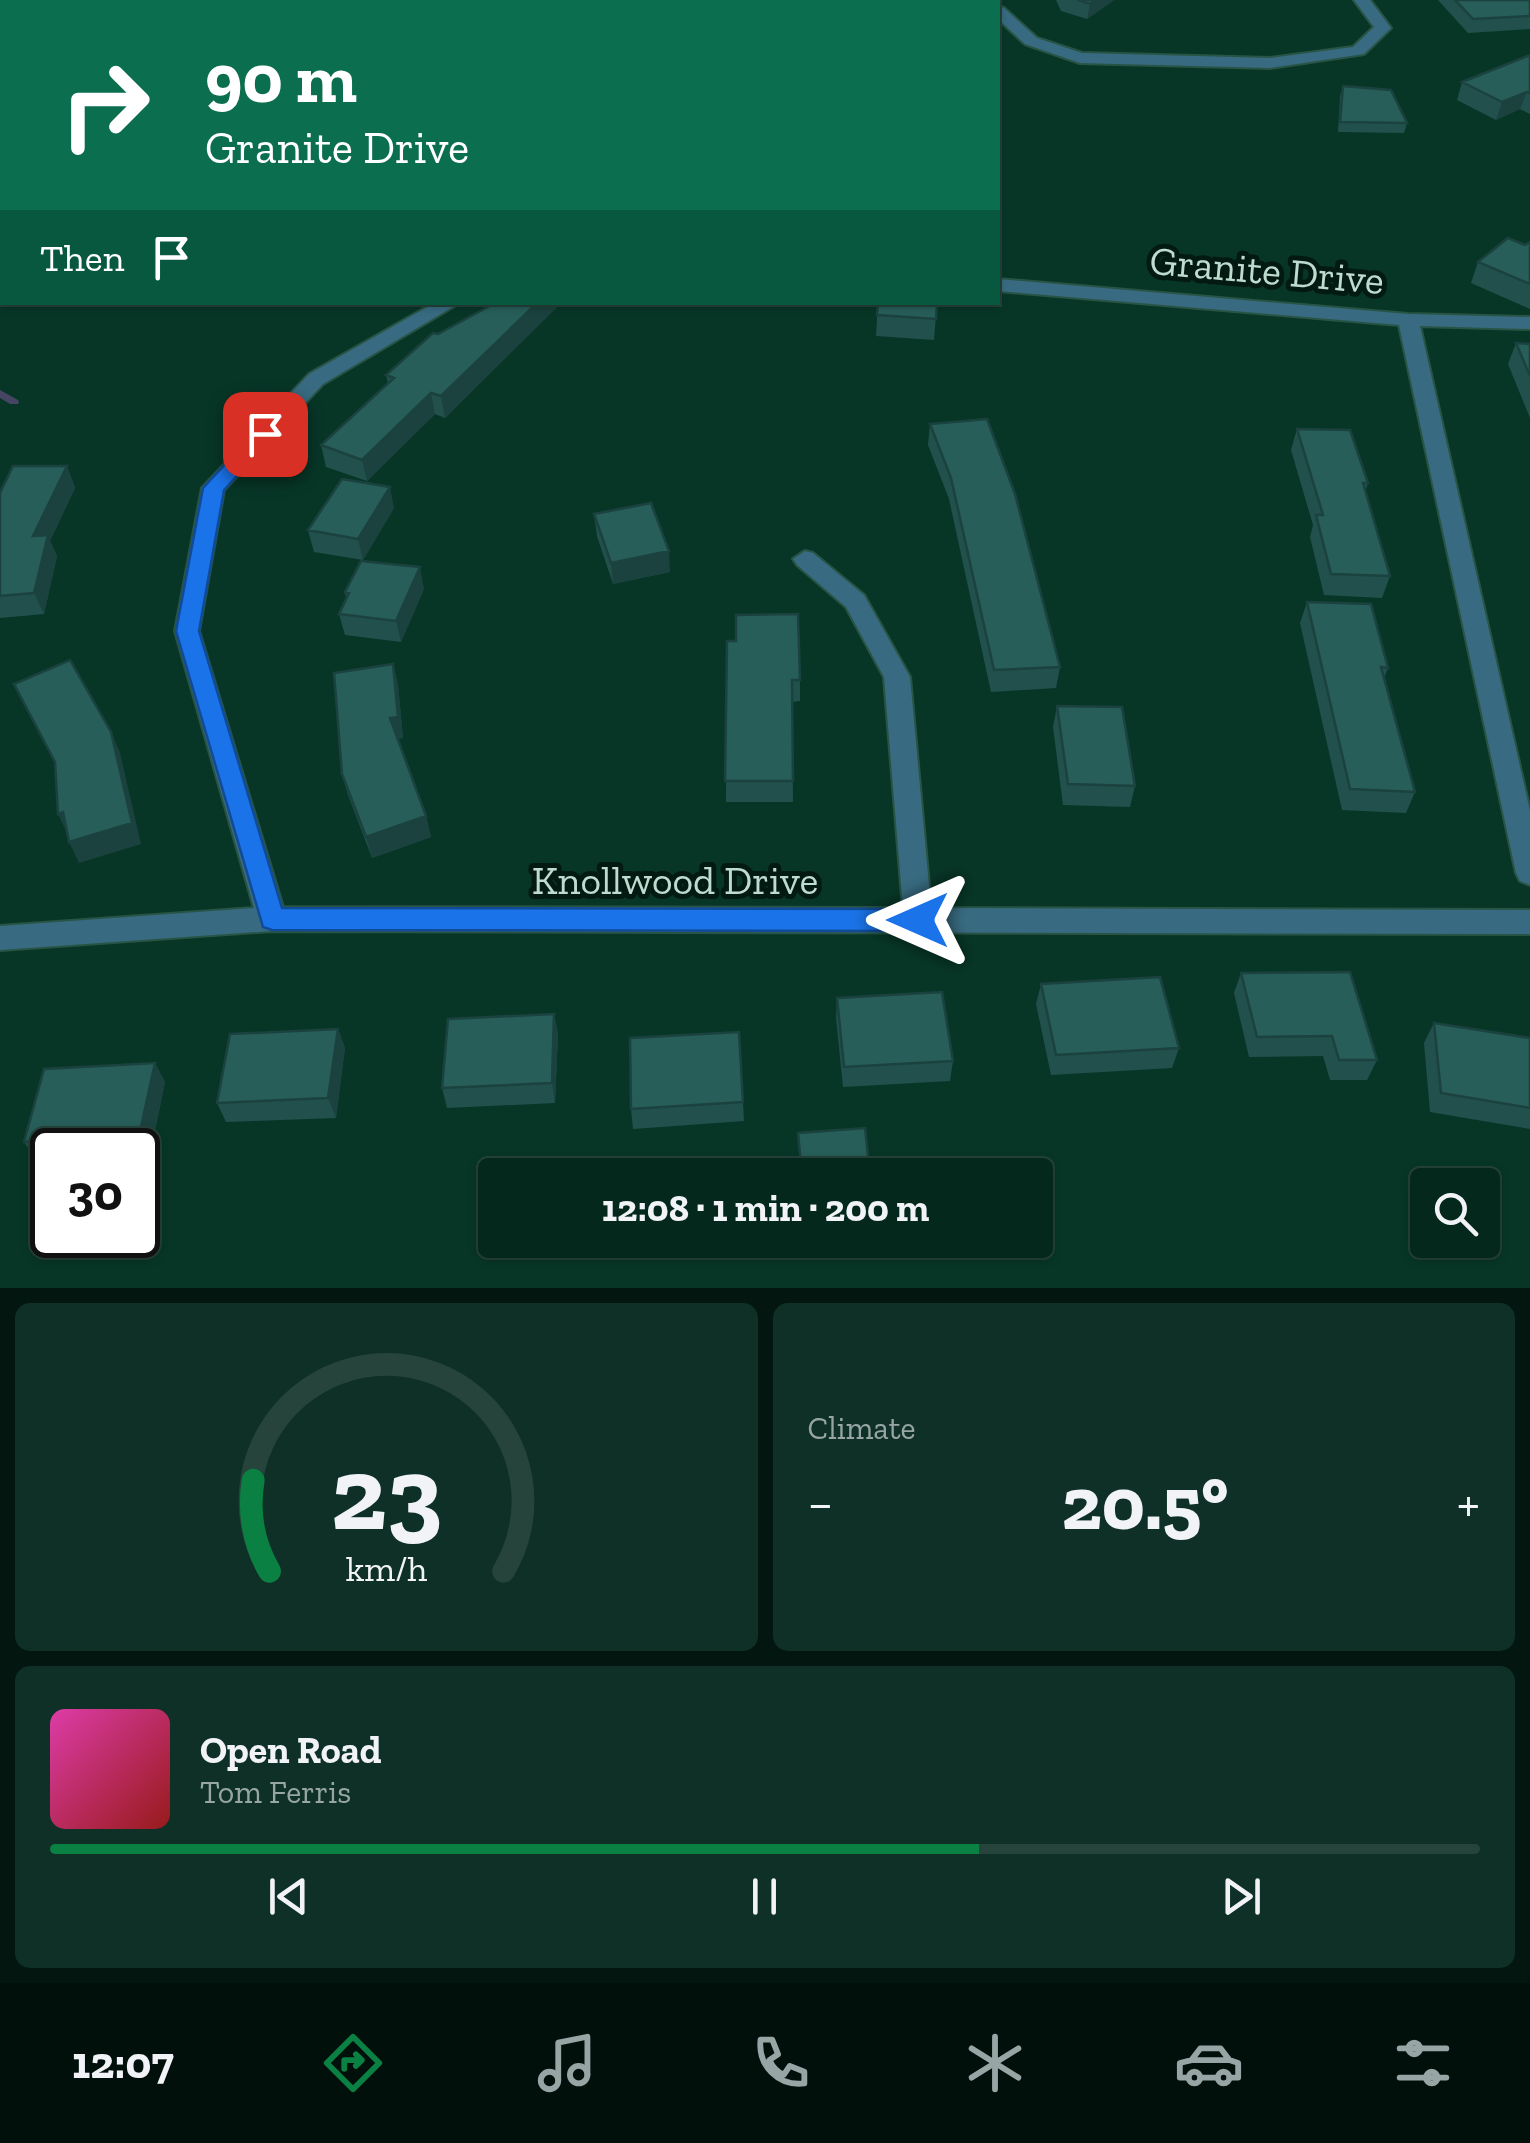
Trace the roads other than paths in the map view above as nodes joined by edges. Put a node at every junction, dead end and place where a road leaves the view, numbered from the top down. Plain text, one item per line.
1 (1362, 0) edge
2 (1000, 13) edge
3 (1000, 285) edge
4 (446, 305) edge
5 (1408, 320) junction
6 (1530, 322) edge
7 (804, 559) dead end
8 (1530, 874) edge
9 (272, 919) junction
10 (918, 920) junction
11 (1530, 922) edge
12 (0, 938) edge

1 - 2 street
3 - 5 street, Granite Drive
4 - 9 street
5 - 6 street, Granite Drive
5 - 8 street
7 - 10 street
9 - 10 street, Knollwood Drive
9 - 12 street, Knollwood Drive
10 - 11 street, Knollwood Drive

